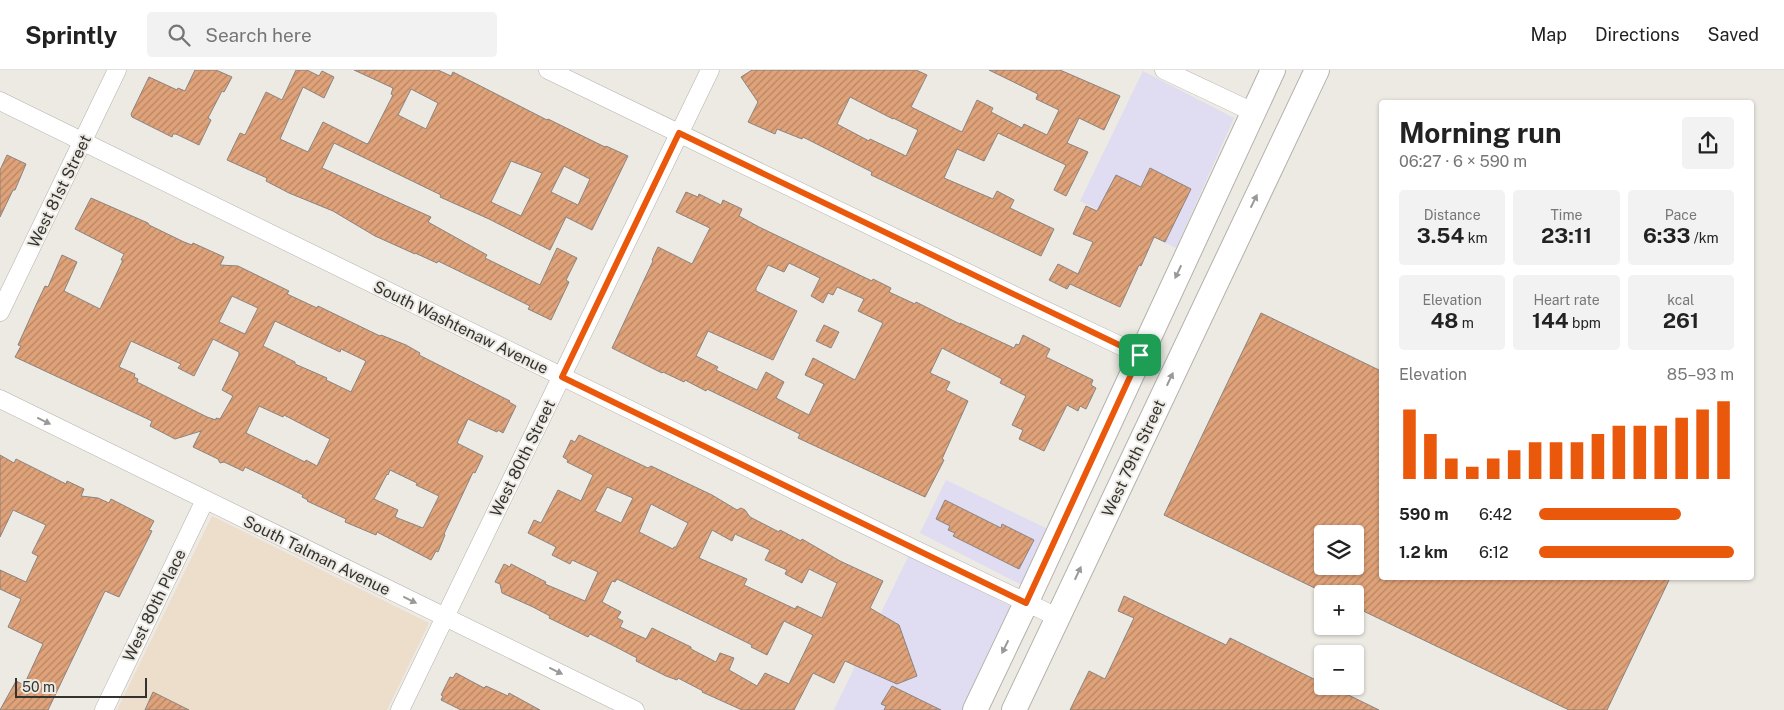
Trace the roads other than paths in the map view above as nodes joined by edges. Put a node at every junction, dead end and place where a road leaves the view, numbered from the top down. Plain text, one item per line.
1 (117, 70) edge
2 (548, 70) edge
3 (710, 70) edge
4 (1164, 70) edge
5 (1273, 70) edge
6 (1316, 70) edge
7 (0, 101) edge
8 (1253, 112) junction
9 (679, 133) junction
10 (83, 142) junction
11 (0, 312) edge
12 (1140, 355) junction
13 (562, 377) junction
14 (0, 399) edge
15 (205, 500) junction
16 (1026, 603) junction
17 (445, 617) junction
18 (1057, 618) junction
19 (104, 710) edge
20 (400, 710) edge
21 (635, 710) edge
22 (974, 710) edge
23 (1014, 710) edge

1 - 10 street, West 81st Street
2 - 9 street
3 - 9 street, West 80th Street
4 - 8 street
5 - 8 main road
18 -> 6 main road, West 79th Street
7 - 10 street, South Washtenaw Avenue
8 -> 12 main road
9 - 12 street
9 - 13 street, West 80th Street
10 - 11 street, West 81st Street
10 - 13 street, South Washtenaw Avenue
12 - 16 main road
13 - 16 street, South Washtenaw Avenue
13 - 17 street, West 80th Street
14 -> 15 street, South Talman Avenue
15 -> 17 street, South Talman Avenue
15 - 19 street, West 80th Place
16 - 18 street, South Washtenaw Avenue
16 -> 22 main road
17 - 20 street, West 80th Street
17 -> 21 street, South Talman Avenue
18 - 23 main road, West 79th Street

